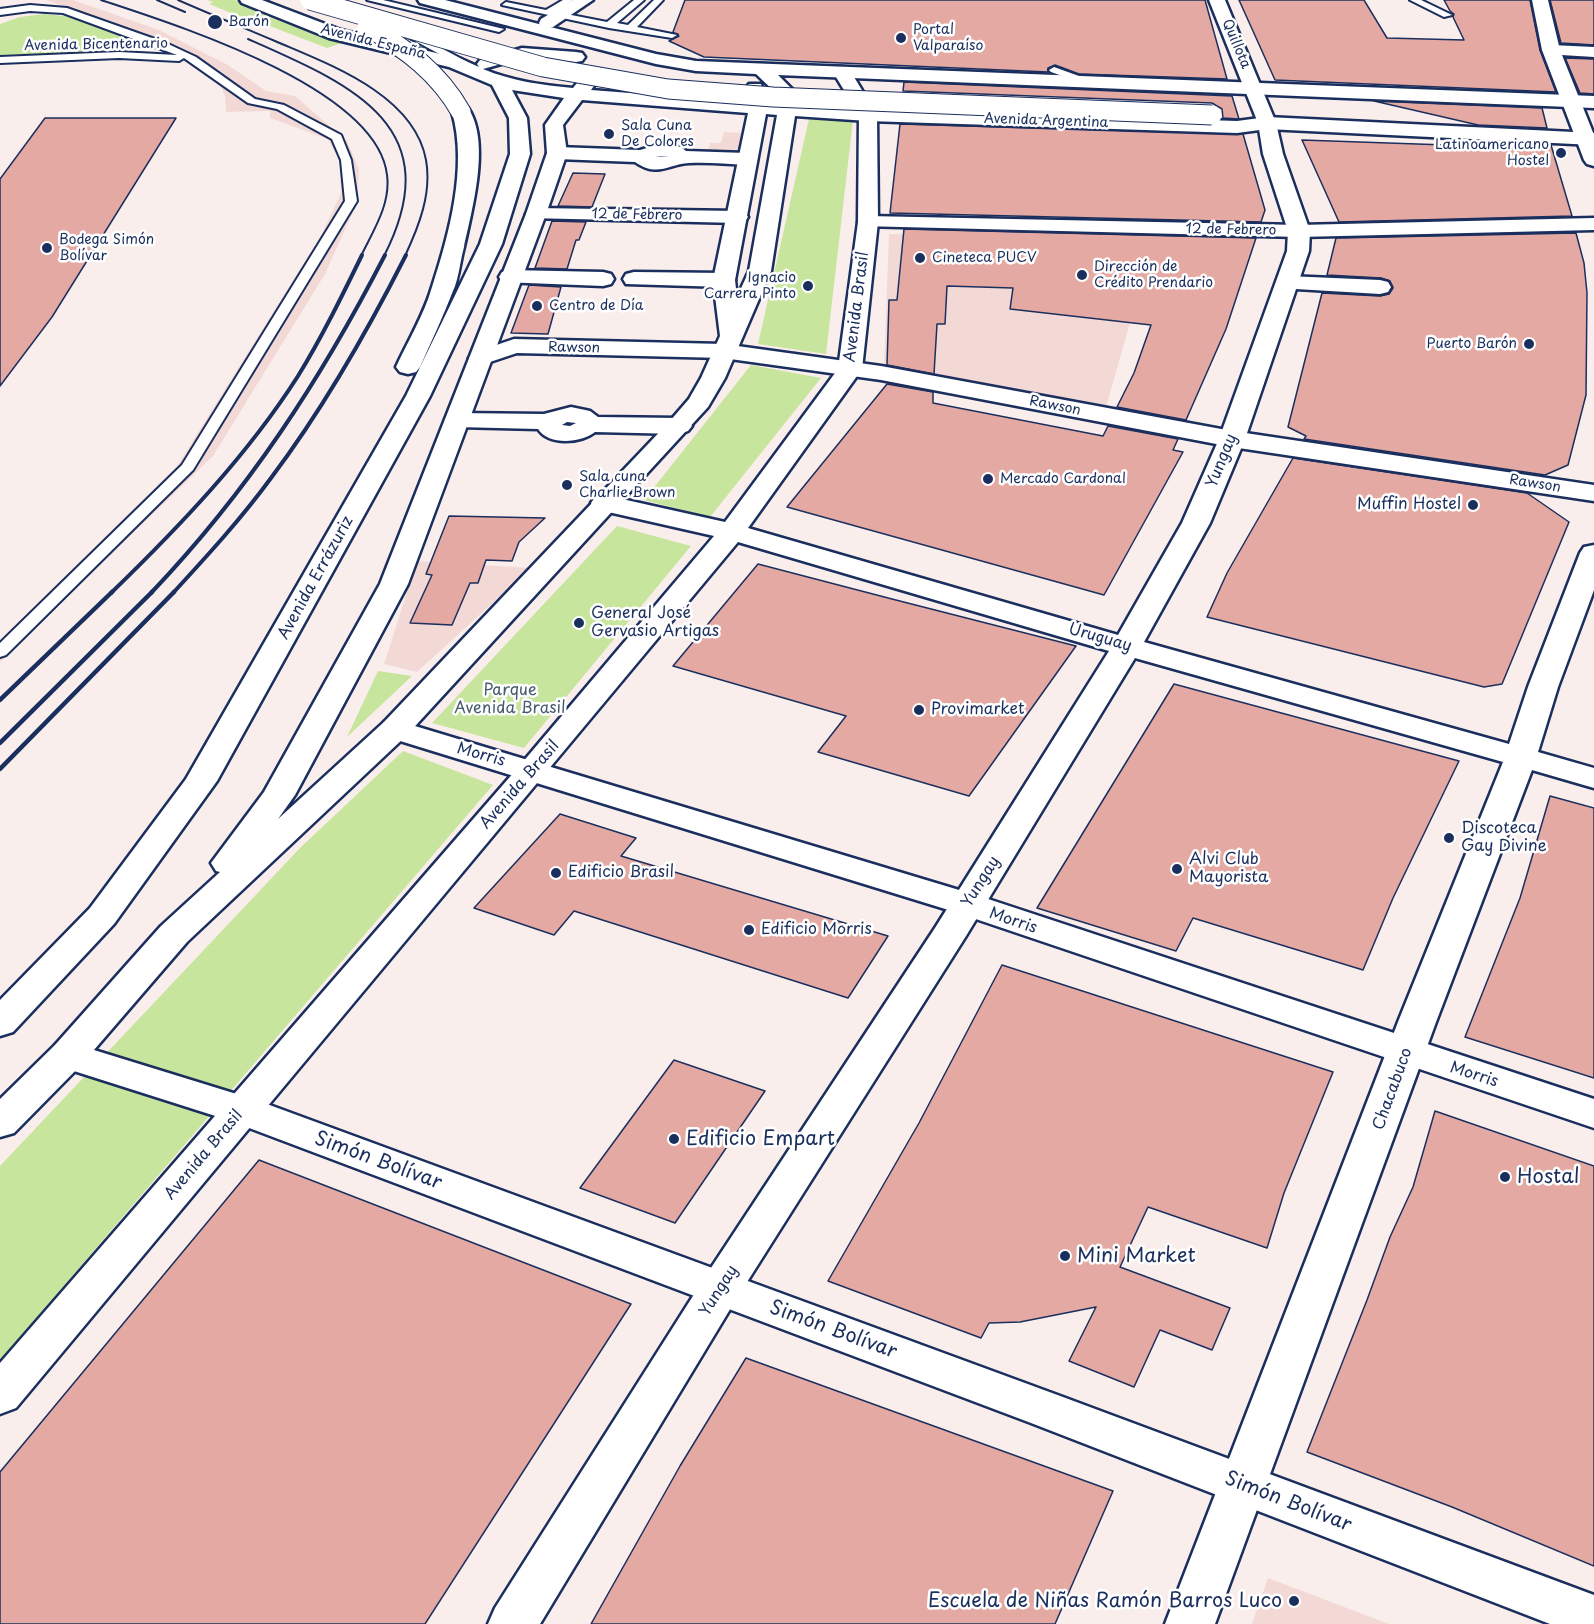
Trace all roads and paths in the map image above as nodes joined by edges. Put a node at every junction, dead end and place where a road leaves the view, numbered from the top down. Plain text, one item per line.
1 (42, 0) edge
2 (249, 0) edge
3 (305, 0) edge
4 (310, 0) edge
5 (327, 0) edge
6 (371, 0) edge
7 (426, 0) edge
8 (487, 0) edge
9 (569, 0) edge
10 (585, 0) edge
11 (640, 0) edge
12 (659, 0) edge
13 (1217, 0) edge
14 (1414, 0) edge
15 (1540, 0) edge
16 (30, 8) junction
17 (0, 12) edge
18 (1447, 15) dead end
19 (551, 17) junction
20 (609, 25) junction
21 (630, 28) junction
22 (500, 29) junction
23 (672, 35) dead end
24 (143, 38) junction
25 (1551, 50) junction
26 (581, 52) junction
27 (1594, 52) edge
28 (119, 55) junction
29 (193, 59) junction
30 (0, 60) edge
31 (696, 66) junction
32 (722, 68) junction
33 (761, 69) junction
34 (1053, 70) dead end
35 (842, 72) junction
36 (485, 75) junction
37 (1087, 82) junction
38 (1255, 89) junction
39 (1480, 98) junction
40 (1571, 101) junction
41 (1594, 102) edge
42 (570, 103) junction
43 (758, 108) junction
44 (787, 109) junction
45 (868, 115) junction
46 (1267, 123) junction
47 (1497, 134) junction
48 (1591, 138) edge
49 (557, 153) junction
50 (746, 159) junction
51 (1594, 160) edge
52 (536, 214) junction
53 (738, 217) junction
54 (868, 222) junction
55 (1594, 224) edge
56 (1299, 231) junction
57 (510, 277) junction
58 (724, 280) junction
59 (1287, 283) junction
60 (1380, 287) dead end
61 (491, 331) junction
62 (727, 344) junction
63 (514, 346) junction
64 (481, 358) junction
65 (850, 369) junction
66 (457, 420) junction
67 (679, 426) junction
68 (1232, 439) junction
69 (1594, 493) edge
70 (604, 503) junction
71 (732, 532) junction
72 (1594, 553) edge
73 (312, 585) junction
74 (1127, 646) junction
75 (0, 652) edge
76 (394, 729) junction
77 (1521, 757) junction
78 (533, 770) junction
79 (1594, 778) edge
80 (967, 904) junction
81 (174, 934) junction
82 (0, 1023) edge
83 (1406, 1053) junction
84 (68, 1055) junction
85 (242, 1110) junction
86 (1594, 1114) edge
87 (0, 1123) edge
88 (720, 1288) junction
89 (0, 1395) edge
90 (1244, 1485) junction
91 (1594, 1618) edge
92 (513, 1624) edge
93 (1190, 1624) edge

1 - 16 lane
2 - 36 main road, Avenida España
3 - 73 main road, bridge
4 - 46 main road, bridge
5 - 36 lane
6 - 22 lane
7 - 22 main road
7 - 26 main road
8 - 19 main road
9 - 19 lane
10 - 19 main road
11 - 20 lane
12 - 21 lane
13 - 38 main road, Quillota
14 - 18 lane
15 - 25 main road
16 - 17 lane, Avenida Bicentenario
16 - 24 lane, Avenida Bicentenario
19 - 20 lane
19 - 26 main road
20 - 21 lane
21 - 23 lane
22 - 26 main road
24 - 28 lane
24 - 29 lane, Avenida Bicentenario
25 - 27 main road
25 - 40 main road
26 - 31 main road
26 - 31 main road
26 - 36 main road
26 - 42 main road
28 - 29 lane, Avenida Bicentenario
28 - 30 lane, Avenida Bicentenario
29 - 75 lane, Avenida Bicentenario
31 - 32 main road
32 - 33 main road
32 - 43 main road
33 - 35 main road
33 - 44 main road
34 - 37 lane
35 - 37 main road
35 - 45 main road
36 - 42 main road, Avenida Argentina
36 - 73 main road, Avenida Errázuriz
37 - 38 main road
38 - 39 main road
38 - 46 main road, Yungay
39 - 40 main road
39 - 47 main road
40 - 41 main road
40 - 48 main road
42 - 43 main road, Avenida Argentina
42 - 49 main road
43 - 44 main road, Avenida Argentina
43 - 50 main road
44 - 45 main road, Avenida Argentina
44 - 62 main road
45 - 46 main road, Avenida Argentina
45 - 54 main road, Avenida Brasil
46 - 47 main road, Avenida Argentina
46 - 56 main road, Yungay
47 - 48 main road, Avenida Argentina
48 - 51 main road
49 - 50 main road
49 - 52 main road
50 - 53 main road
52 - 53 main road, 12 de Febrero
52 - 57 main road
53 - 58 main road
54 - 56 main road, 12 de Febrero
54 - 65 main road, Avenida Brasil
55 - 56 main road, 12 de Febrero
56 - 59 main road, Yungay
57 - 58 main road
57 - 61 main road
58 - 62 main road
59 - 60 main road
59 - 68 main road, Yungay
61 - 63 main road
61 - 64 main road
62 - 63 main road, Rawson
62 - 65 main road, Rawson
62 - 67 main road
63 - 64 main road, Rawson
64 - 66 main road
65 - 68 main road, Rawson
65 - 71 main road, Avenida Brasil
66 - 67 main road
66 - 81 main road
67 - 70 main road
68 - 69 main road, Rawson
68 - 74 main road, Yungay
70 - 71 main road, Uruguay
70 - 76 main road
71 - 74 main road, Uruguay
71 - 78 main road, Avenida Brasil
72 - 77 main road, Chacabuco
73 - 82 main road, Avenida Errázuriz
74 - 77 main road, Uruguay
74 - 80 main road, Yungay
76 - 78 main road, Morris
76 - 81 main road
77 - 79 main road, Uruguay
77 - 83 main road, Chacabuco
78 - 80 main road, Morris
78 - 85 main road, Avenida Brasil
80 - 83 main road, Morris
80 - 88 main road, Yungay
81 - 84 main road
83 - 86 main road, Morris
83 - 90 main road, Chacabuco
84 - 85 main road, Simón Bolívar
84 - 87 main road
85 - 88 main road, Simón Bolívar
85 - 89 main road, Avenida Brasil
88 - 90 main road, Simón Bolívar
88 - 92 main road, Yungay
90 - 91 main road, Simón Bolívar
90 - 93 main road, Chacabuco

